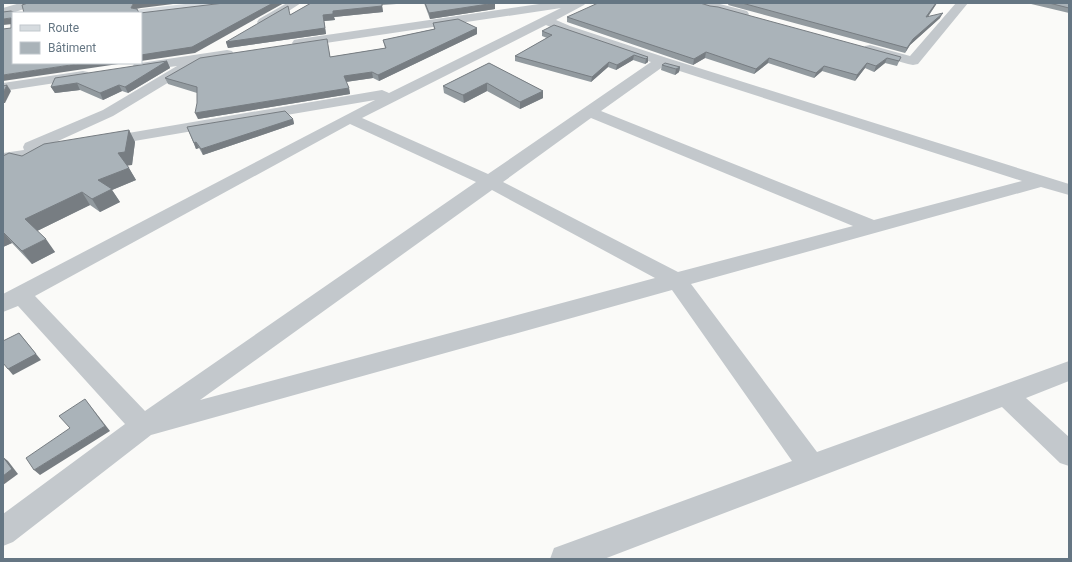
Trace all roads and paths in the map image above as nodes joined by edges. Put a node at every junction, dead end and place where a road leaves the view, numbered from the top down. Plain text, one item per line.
1 (32, 3) edge
2 (225, 3) edge
3 (295, 3) edge
4 (576, 3) edge
5 (580, 3) edge
6 (703, 3) edge
7 (962, 3) edge
8 (7, 8) edge
9 (142, 13) edge
10 (756, 17) edge
11 (545, 20) junction
12 (249, 30) edge
13 (283, 46) edge
14 (861, 46) edge
15 (233, 47) edge
16 (197, 59) junction
17 (662, 61) junction
18 (127, 69) edge
19 (96, 74) edge
20 (3, 87) edge
21 (404, 90) junction
22 (589, 112) junction
23 (350, 118) junction
24 (94, 143) edge
25 (70, 147) edge
26 (5, 158) edge
27 (1042, 181) junction
28 (490, 182) junction
29 (1069, 190) edge
30 (873, 227) junction
31 (677, 281) junction
32 (11, 299) edge
33 (1069, 371) edge
34 (1006, 395) junction
35 (143, 426) junction
36 (1069, 454) edge
37 (812, 467) junction
38 (3, 532) edge
39 (571, 558) edge

1 - 8 street
2 - 9 main road
3 - 12 street
4 - 13 street
5 - 11 street
6 - 10 street
7 - 14 street
11 - 17 street
11 - 21 street
15 - 16 street
16 - 18 street
16 - 26 street
17 - 22 street
17 - 27 street
19 - 20 street
21 - 23 street
21 - 24 street
22 - 28 street
22 - 30 street
23 - 28 street
23 - 32 street
25 - 26 street
27 - 29 street
27 - 30 street
28 - 31 street
28 - 35 street
30 - 31 street
31 - 35 street
31 - 37 street
32 - 35 street
33 - 34 street
34 - 36 street
34 - 37 street
35 - 38 street
37 - 39 street

